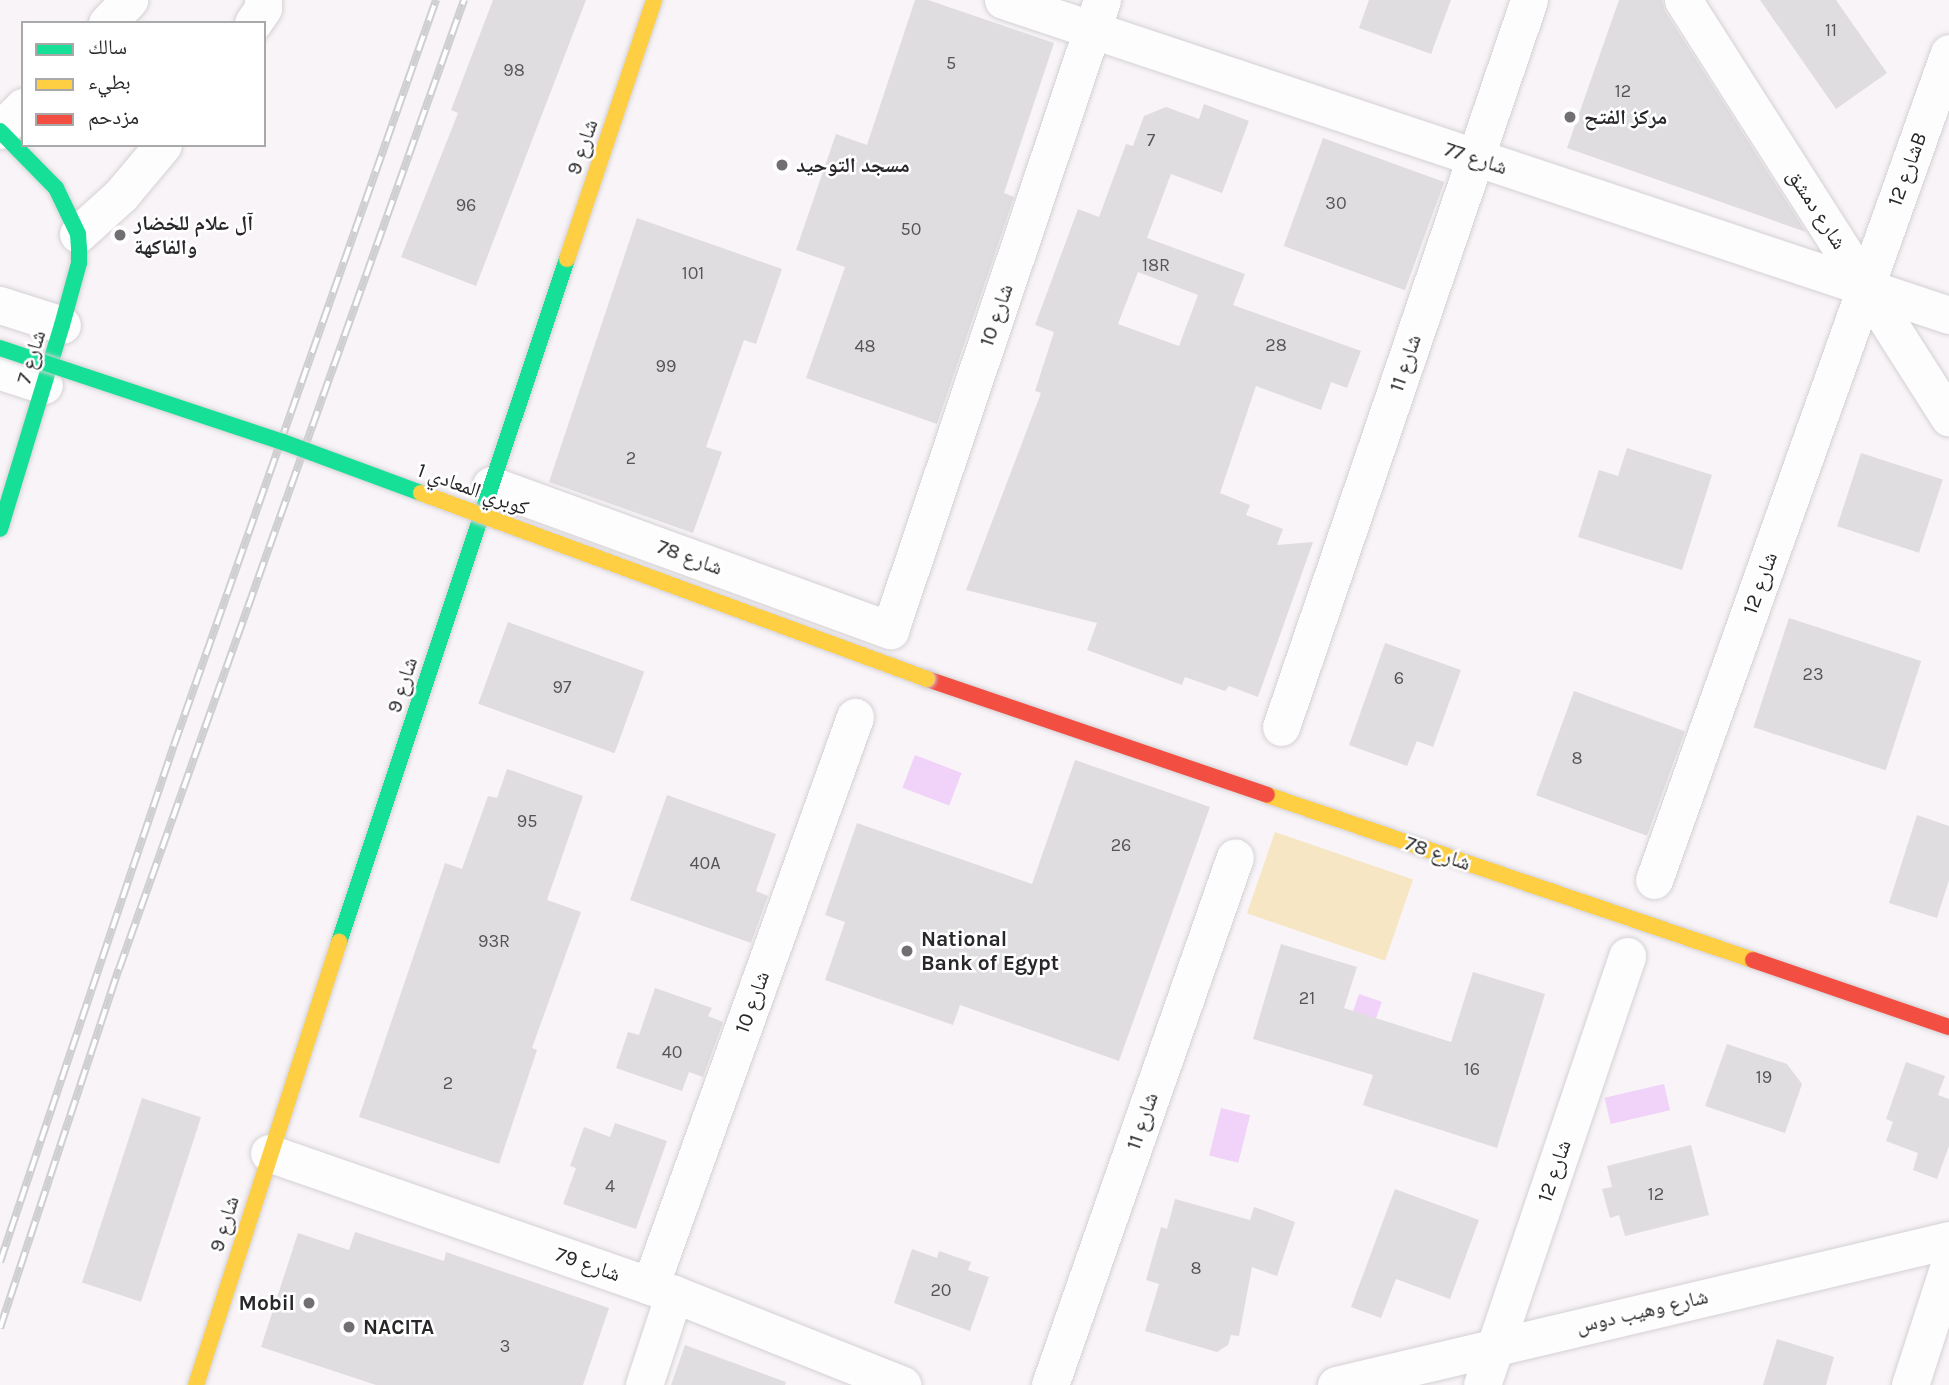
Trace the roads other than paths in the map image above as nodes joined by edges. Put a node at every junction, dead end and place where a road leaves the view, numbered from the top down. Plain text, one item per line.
1 (129, 0) edge
2 (654, 0) edge
3 (1003, 0) edge
4 (1530, 0) edge
5 (1683, 0) edge
6 (1097, 15) edge
7 (109, 21) edge
8 (1949, 53) edge
9 (21, 109) edge
10 (0, 131) edge
11 (161, 147) edge
12 (1475, 158) junction
13 (78, 234) junction
14 (1866, 286) junction
15 (0, 305) edge
16 (1949, 315) edge
17 (62, 325) junction
18 (0, 348) edge
19 (0, 370) edge
20 (44, 384) junction
21 (1949, 418) edge
22 (491, 485) junction
23 (0, 529) edge
24 (890, 630) joint
25 (927, 679) joint
26 (855, 717) dead end
27 (1280, 727) dead end
28 (1235, 857) dead end
29 (1654, 880) dead end
30 (1627, 956) dead end
31 (1949, 1027) edge
32 (268, 1153) junction
33 (1949, 1240) edge
34 (1949, 1265) edge
35 (662, 1290) junction
36 (1495, 1345) junction
37 (196, 1385) edge
38 (644, 1385) edge
39 (904, 1385) edge
40 (1050, 1385) edge
41 (1336, 1385) edge
42 (1482, 1385) edge
43 (1910, 1385) edge

1 - 7 street
2 - 22 street, شارع 9
3 - 6 street, شارع 77
4 - 12 street, شارع 11
5 - 14 street, شارع دمشق
6 - 12 street, شارع 77
6 - 24 street, شارع 10
8 - 14 street, شارع 12B
9 - 10 street
10 - 13 street
11 - 13 street
12 - 14 street, شارع 77
12 - 27 street, شارع 11
13 - 17 street, شارع 7
14 - 16 street, شارع 77
14 - 21 street, شارع دمشق
14 - 29 street, شارع 12
15 - 17 street
17 - 20 street, شارع 7
18 - 25 street, كوبري المعادي 1, bridge
19 - 20 street
20 - 23 street, شارع 7
22 - 24 street, شارع 78
22 - 32 street, شارع 9
25 - 31 street, شارع 78
26 - 35 street, شارع 10
28 - 40 street, شارع 11
30 - 36 street, شارع 12
32 - 35 street, شارع 79
32 - 37 street, شارع 9
33 - 36 street, شارع وهيب دوس
34 - 43 street
35 - 38 street, شارع 10
35 - 39 street, شارع 79
36 - 41 street, شارع وهيب دوس
36 - 42 street, شارع 12

